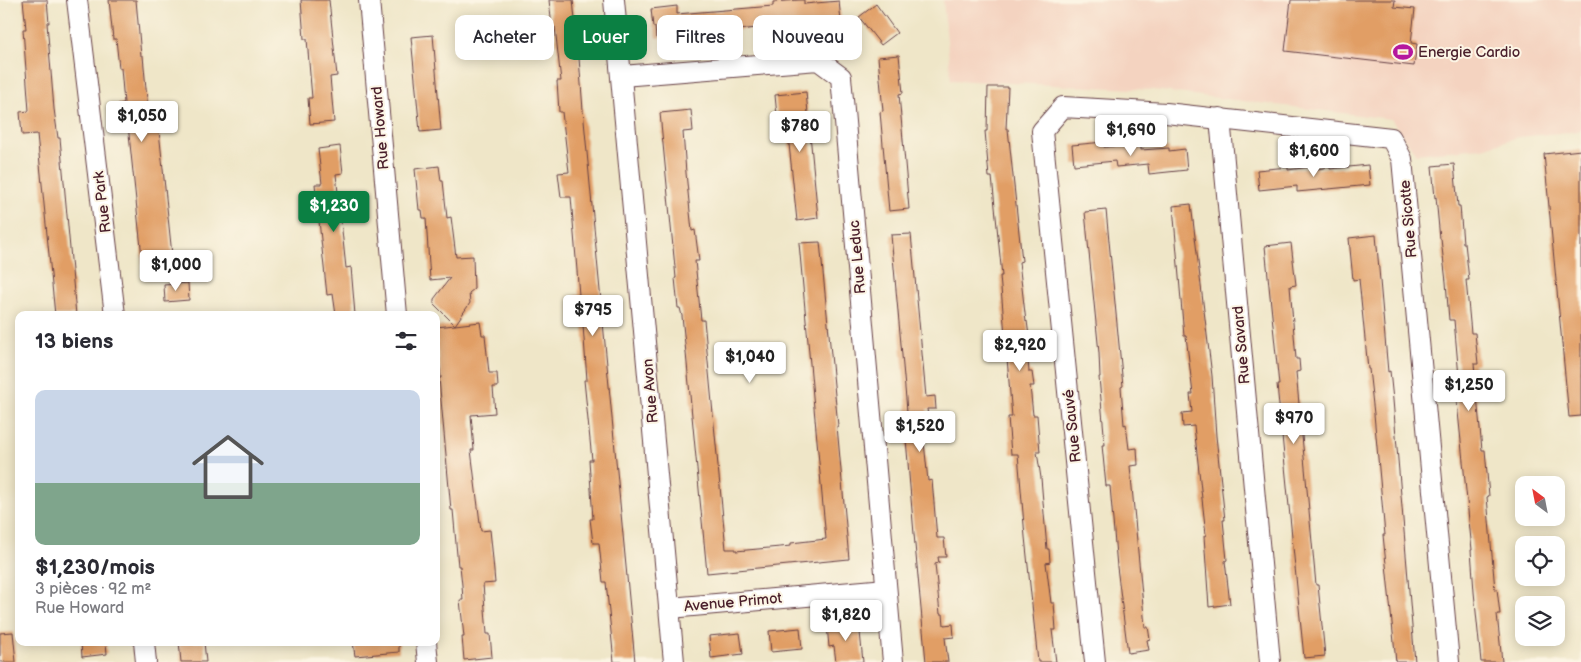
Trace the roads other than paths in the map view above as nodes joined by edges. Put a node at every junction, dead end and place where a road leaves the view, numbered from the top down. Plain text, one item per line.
1 (77, 0) edge
2 (369, 0) edge
3 (614, 0) edge
4 (622, 76) junction
5 (1220, 118) junction
6 (1042, 131) joint
7 (115, 311) edge
8 (397, 311) edge
9 (886, 589) junction
10 (670, 608) junction
11 (144, 646) edge
12 (426, 646) edge
13 (146, 662) edge
14 (428, 662) edge
15 (674, 662) edge
16 (893, 662) edge
17 (1095, 662) edge
18 (1270, 662) edge
19 (1449, 662) edge

1 - 7 street, Rue Park
2 - 8 street, Rue Howard
3 - 4 street, Rue Avon
4 - 9 street, Rue Leduc
4 - 10 street, Rue Avon
5 - 6 street, Rue Sicotte
5 - 18 street, Rue Savard
5 - 19 street, Rue Sicotte
6 - 17 street, Rue Sauvé
9 - 10 street, Avenue Primot
9 - 16 street, Rue Leduc
10 - 15 street, Rue Avon
11 - 13 street
12 - 14 street

